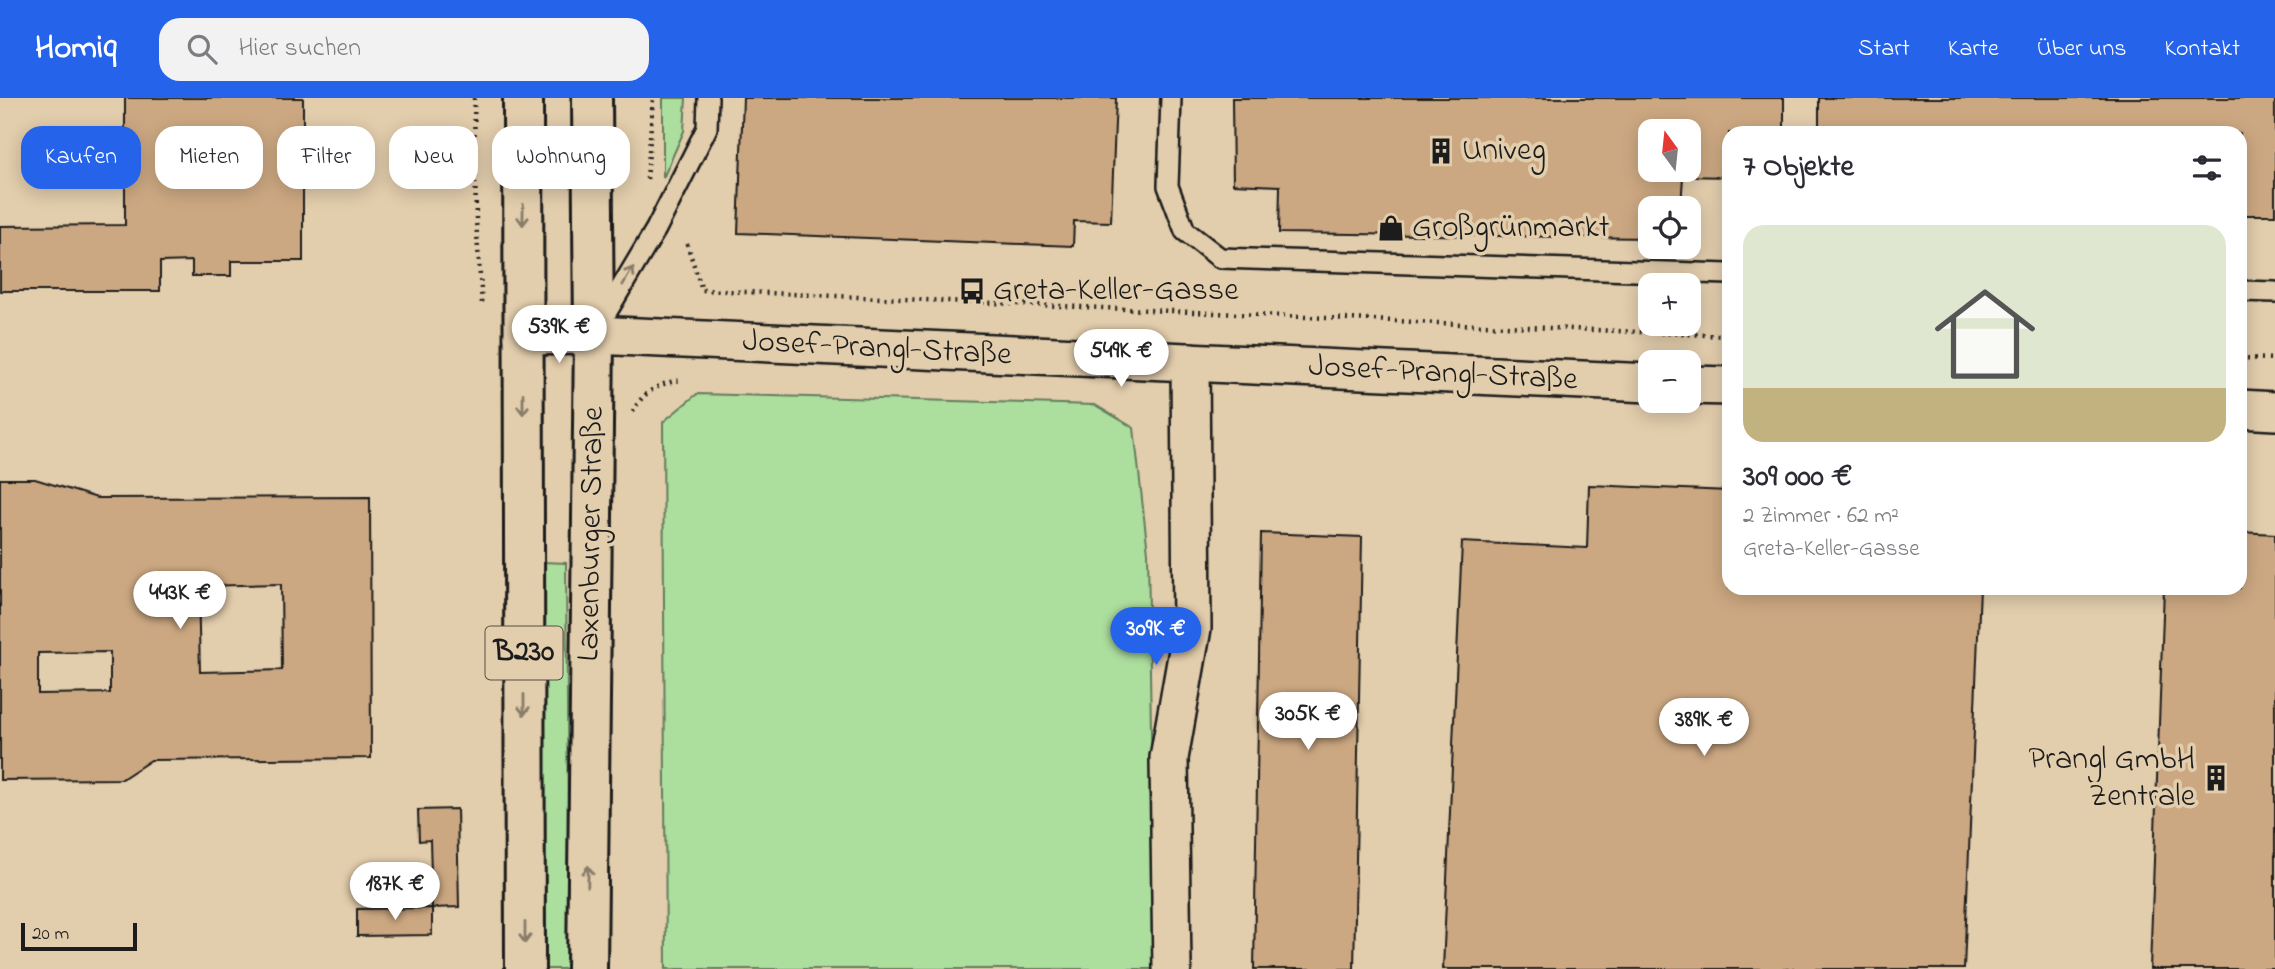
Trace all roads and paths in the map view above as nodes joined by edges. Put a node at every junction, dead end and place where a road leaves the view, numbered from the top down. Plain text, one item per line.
1 (523, 98) edge
2 (592, 98) edge
3 (653, 98) edge
4 (708, 98) edge
5 (1171, 98) edge
6 (647, 185) dead end
7 (687, 244) dead end
8 (1722, 275) edge
9 (2247, 291) edge
10 (2275, 292) edge
11 (594, 335) junction
12 (523, 336) junction
13 (1722, 336) edge
14 (2247, 358) edge
15 (2275, 359) edge
16 (1190, 362) junction
17 (1638, 382) edge
18 (1701, 385) edge
19 (1722, 386) edge
20 (2247, 409) edge
21 (2275, 411) edge
22 (525, 969) edge
23 (587, 969) edge
24 (1172, 969) edge

1 -> 12 main road, Laxenburger Straße / B230
2 - 11 main road, Laxenburger Straße / B230
3 - 6 path
11 -> 4 lane
5 - 8 lane
7 - 13 path
9 - 10 lane
11 - 12 street, Josef-Prangl-Straße
11 - 16 street, Josef-Prangl-Straße
23 -> 11 main road, Laxenburger Straße / B230
12 -> 22 main road, Laxenburger Straße / B230
14 - 15 path
16 - 17 street, Josef-Prangl-Straße
16 - 24 street
18 - 19 street
20 - 21 street

